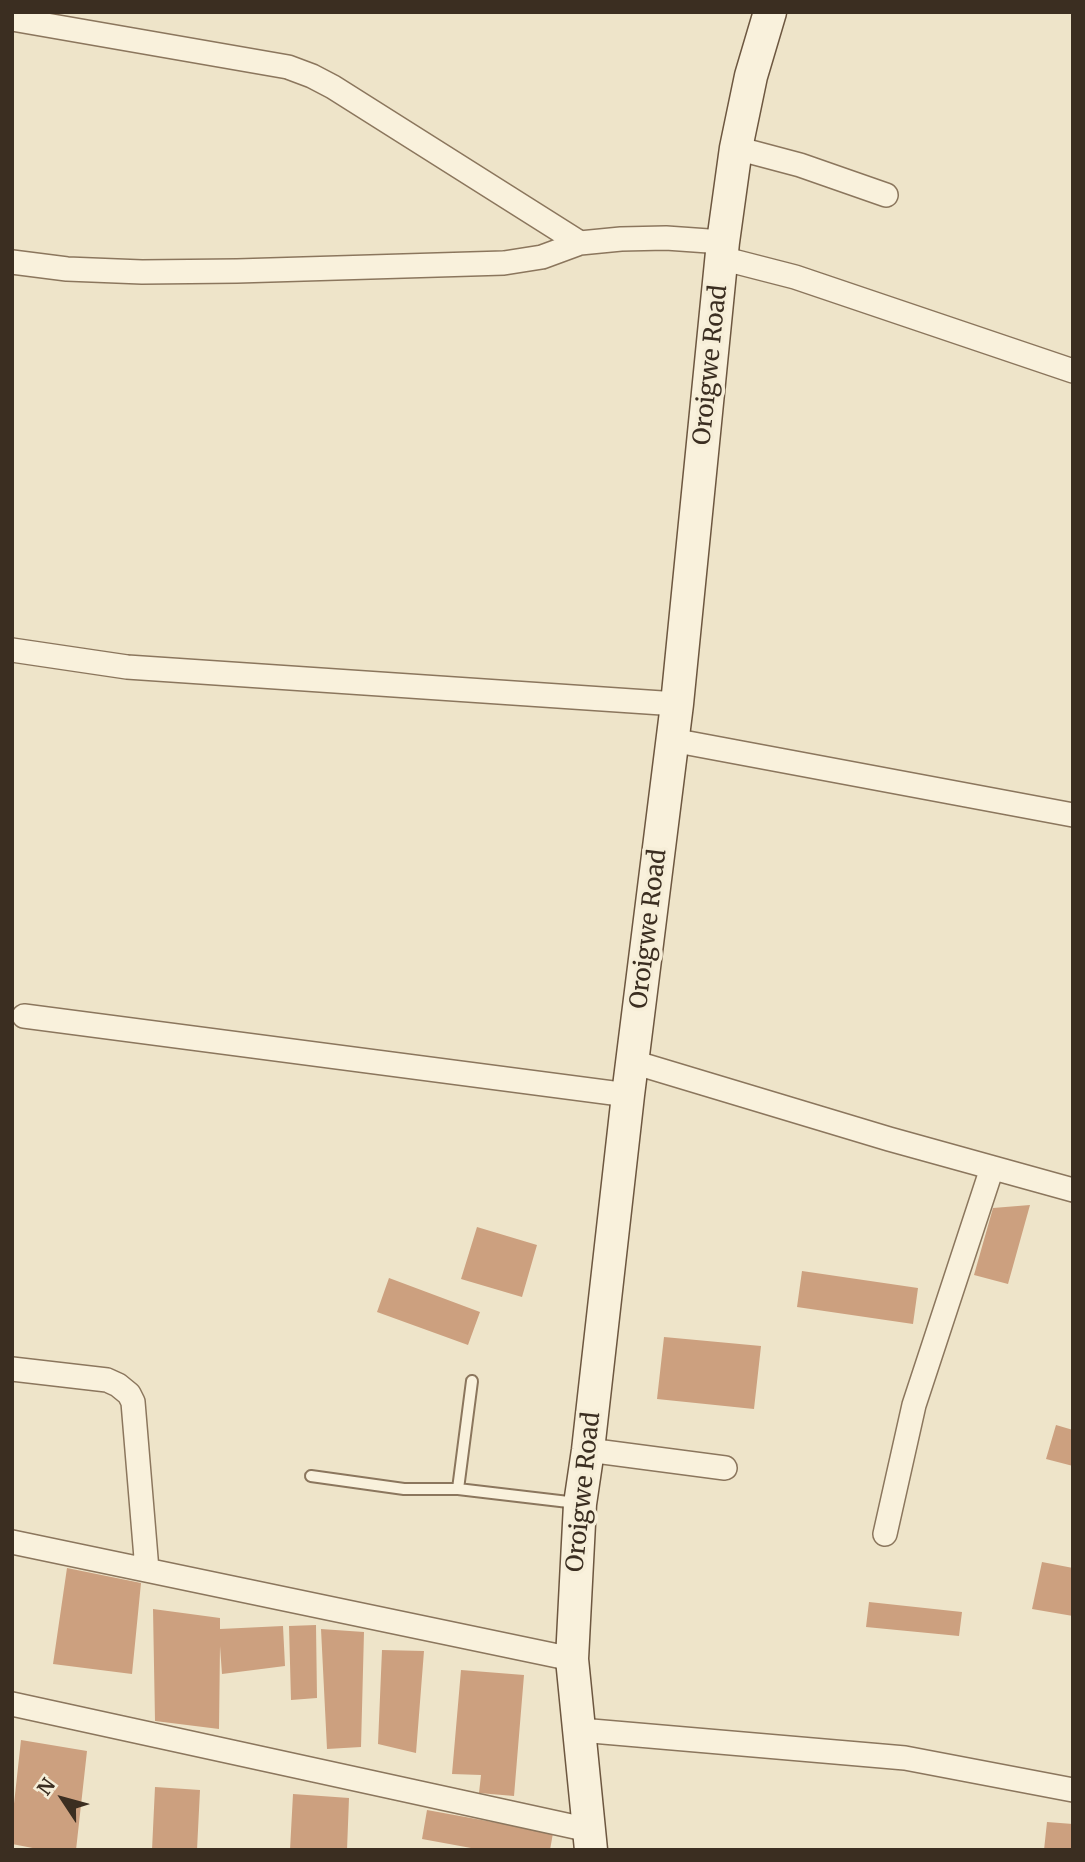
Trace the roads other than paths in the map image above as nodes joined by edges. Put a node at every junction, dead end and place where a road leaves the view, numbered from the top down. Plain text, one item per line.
1 (770, 12) edge
2 (12, 19) edge
3 (736, 148) junction
4 (886, 195) dead end
5 (580, 243) junction
6 (722, 250) junction
7 (12, 262) edge
8 (1073, 371) edge
9 (12, 650) edge
10 (677, 704) junction
11 (672, 740) junction
12 (1073, 815) edge
13 (23, 1016) dead end
14 (633, 1062) junction
15 (628, 1095) junction
16 (992, 1168) junction
17 (1073, 1190) edge
18 (12, 1369) edge
19 (472, 1381) dead end
20 (589, 1450) junction
21 (725, 1468) dead end
22 (312, 1476) dead end
23 (457, 1489) junction
24 (580, 1504) junction
25 (885, 1534) dead end
26 (12, 1542) edge
27 (147, 1570) junction
28 (572, 1659) junction
29 (12, 1704) edge
30 (580, 1730) junction
31 (1073, 1790) edge
32 (590, 1840) edge

1 - 3 street, Oroigwe Road
2 - 5 street
3 - 4 street
3 - 6 street, Oroigwe Road
5 - 6 street
5 - 7 street
6 - 8 street
6 - 10 street, Oroigwe Road
9 - 10 street
10 - 11 street, Oroigwe Road
11 - 12 street
11 - 14 street, Oroigwe Road
13 - 15 street
14 - 15 street, Oroigwe Road
14 - 16 street
15 - 20 street, Oroigwe Road
16 - 17 street
16 - 25 street
18 - 27 street
19 - 23 lane
20 - 21 street
20 - 24 street, Oroigwe Road
22 - 23 lane
23 - 24 lane
24 - 28 street, Oroigwe Road
26 - 27 street
27 - 28 street
28 - 30 street, Oroigwe Road
29 - 32 street
30 - 31 street
30 - 32 street, Oroigwe Road

